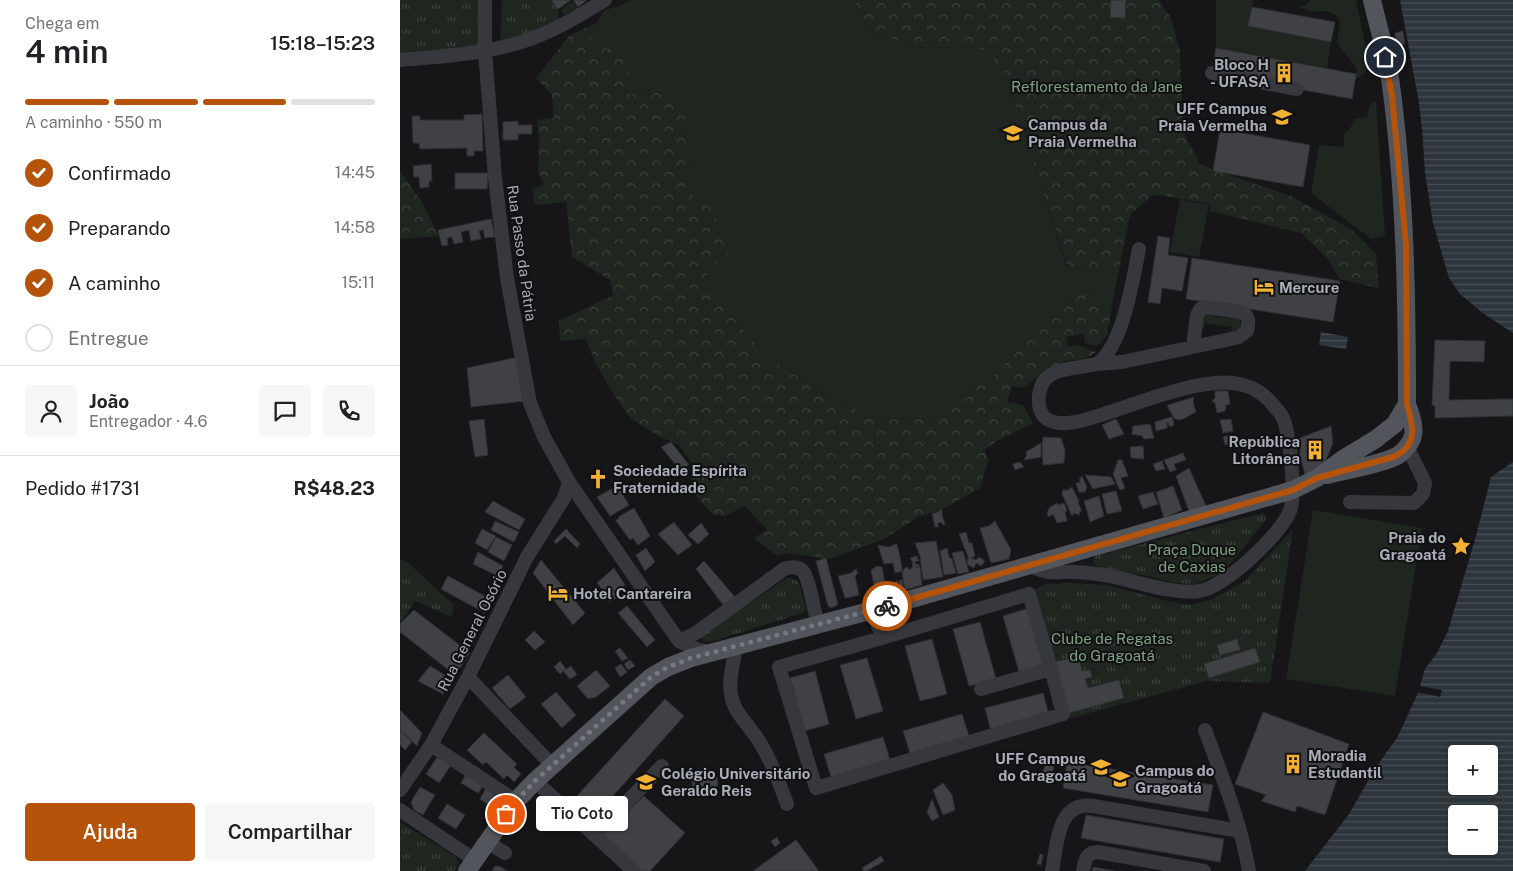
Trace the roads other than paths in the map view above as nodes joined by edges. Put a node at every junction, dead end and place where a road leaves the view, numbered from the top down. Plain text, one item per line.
1 (484, 0) edge
2 (605, 0) edge
3 (1372, 0) edge
4 (485, 51) junction
5 (400, 60) edge
6 (1212, 73) dead end
7 (1297, 89) dead end
8 (1139, 250) dead end
9 (1193, 347) dead end
10 (1097, 364) junction
11 (1407, 404) junction
12 (1390, 428) junction
13 (1376, 440) junction
14 (1407, 446) junction
15 (1388, 459) junction
16 (1317, 478) junction
17 (569, 482) junction
18 (1293, 490) junction
19 (579, 497) junction
20 (564, 498) junction
21 (1350, 502) dead end
22 (1028, 566) junction
23 (873, 610) junction
24 (818, 625) junction
25 (882, 638) junction
26 (679, 642) junction
27 (736, 646) junction
28 (713, 652) junction
29 (668, 667) junction
30 (1051, 670) junction
31 (468, 676) junction
32 (981, 689) dead end
33 (1204, 730) dead end
34 (431, 745) junction
35 (552, 766) junction
36 (662, 766) dead end
37 (535, 781) junction
38 (400, 790) edge
39 (516, 801) junction
40 (786, 804) dead end
41 (400, 810) edge
42 (1240, 831) junction
43 (595, 835) junction
44 (487, 842) junction
45 (505, 853) dead end
46 (471, 865) edge
47 (634, 871) edge
48 (1052, 871) edge
49 (1083, 871) edge
50 (1204, 871) edge
51 (1250, 871) edge

1 - 4 street, Rua Passo da Pátria
2 - 4 street
3 - 11 main road
4 - 5 street
4 - 17 street, Rua Passo da Pátria
6 - 7 street
8 - 10 street
9 - 10 street
10 - 18 street
11 - 12 main road
11 - 14 main road
12 - 13 main road
12 - 14 main road
13 - 15 main road
13 - 16 main road
14 - 15 main road
14 - 21 street
15 - 16 main road
16 - 18 main road
17 - 19 street, Rua Passo da Pátria
17 - 20 street, Rua General Osório
18 - 22 main road
18 - 22 street
19 - 20 street
19 - 26 street, Rua Passo da Pátria
20 - 31 street, Rua General Osório
22 - 23 main road
23 - 24 main road
23 - 25 street
24 - 26 street
24 - 27 main road
25 - 30 street
25 - 30 street
26 - 28 street
26 - 29 street
27 - 28 main road
27 - 40 street
28 - 29 main road
29 - 35 main road
30 - 32 street
31 - 34 street, Rua General Osório
31 - 35 street
33 - 42 street
34 - 38 street, Rua General Osório
34 - 39 street
35 - 37 main road
36 - 43 street
37 - 39 main road
37 - 43 street
39 - 44 main road
41 - 46 street
42 - 48 street
42 - 51 street
43 - 47 street
44 - 45 street
44 - 46 main road
49 - 50 street

